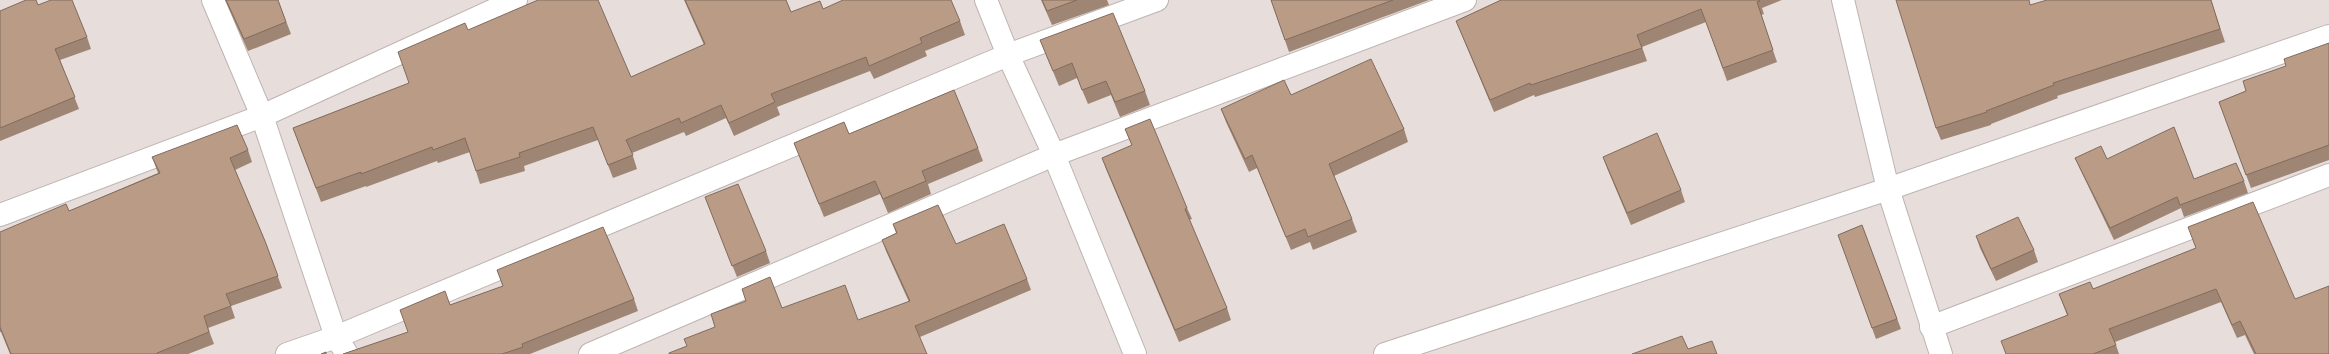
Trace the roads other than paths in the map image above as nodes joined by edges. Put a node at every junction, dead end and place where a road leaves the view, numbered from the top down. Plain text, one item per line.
1 (213, 0) edge
2 (516, 0) edge
3 (986, 0) edge
4 (1157, 0) edge
5 (1465, 0) edge
6 (1843, 0) edge
7 (2329, 36) edge
8 (1008, 55) junction
9 (262, 116) junction
10 (1054, 155) junction
11 (2329, 175) edge
12 (1888, 189) junction
13 (0, 216) edge
14 (1931, 327) junction
15 (342, 345) edge
16 (287, 354) edge
17 (590, 354) edge
18 (1135, 354) edge
19 (1385, 354) edge
20 (1941, 354) edge

1 - 9 street
2 - 9 street
3 - 8 street
4 - 8 street
5 - 10 street
6 - 12 street
7 - 12 street
8 - 10 street
8 - 15 street
9 - 13 street
9 - 15 street
10 - 17 street
10 - 18 street
11 - 14 street
12 - 14 street
12 - 19 street
14 - 20 street
15 - 16 street

